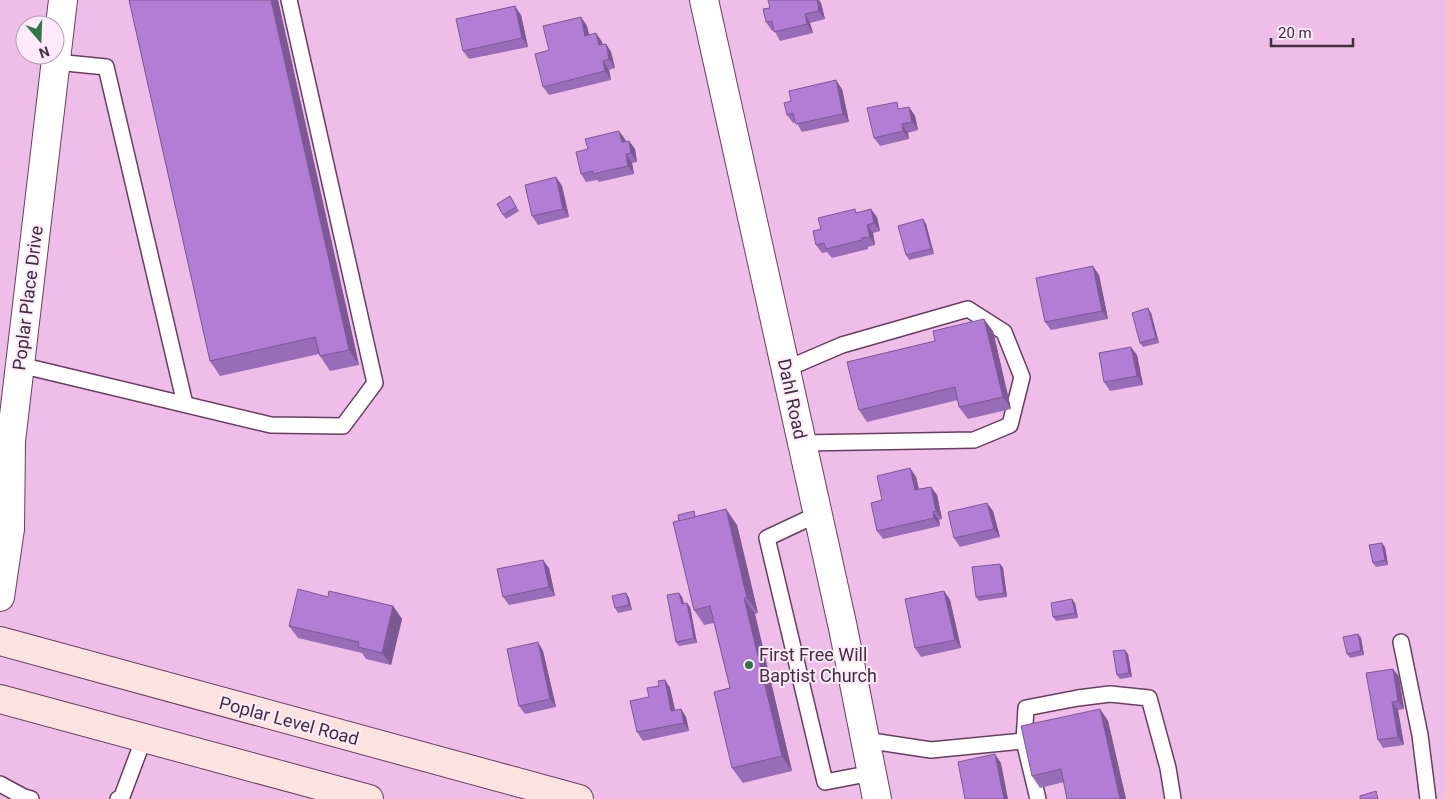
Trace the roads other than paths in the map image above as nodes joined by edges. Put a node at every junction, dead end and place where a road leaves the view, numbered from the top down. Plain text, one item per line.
1 (63, 0) edge
2 (290, 0) edge
3 (704, 0) edge
4 (61, 15) edge
5 (65, 63) edge
6 (56, 65) edge
7 (20, 365) junction
8 (786, 369) junction
9 (185, 404) junction
10 (802, 443) junction
11 (818, 514) junction
12 (0, 597) edge
13 (0, 641) edge
14 (1401, 642) dead end
15 (0, 699) edge
16 (144, 738) junction
17 (865, 740) junction
18 (1024, 741) junction
19 (0, 784) edge
20 (875, 786) edge
21 (31, 799) edge
22 (118, 799) edge
23 (369, 799) edge
24 (579, 799) edge
25 (1038, 799) edge
26 (1173, 799) edge
27 (1428, 799) edge

1 - 4 street, Poplar Place Drive
2 - 9 lane
3 - 8 street, Dahl Road
5 - 9 lane
6 - 7 street, Poplar Place Drive
7 - 9 lane
7 - 12 street, Poplar Place Drive
8 - 10 street, Dahl Road
8 - 10 lane
10 - 11 street, Dahl Road
11 - 17 street, Dahl Road
11 - 20 lane
13 - 24 main road, Poplar Level Road
14 - 27 lane
15 - 16 main road
16 - 22 lane
16 - 23 main road
17 - 18 lane
17 - 20 street, Dahl Road
18 - 25 lane
18 - 26 lane
19 - 21 lane

